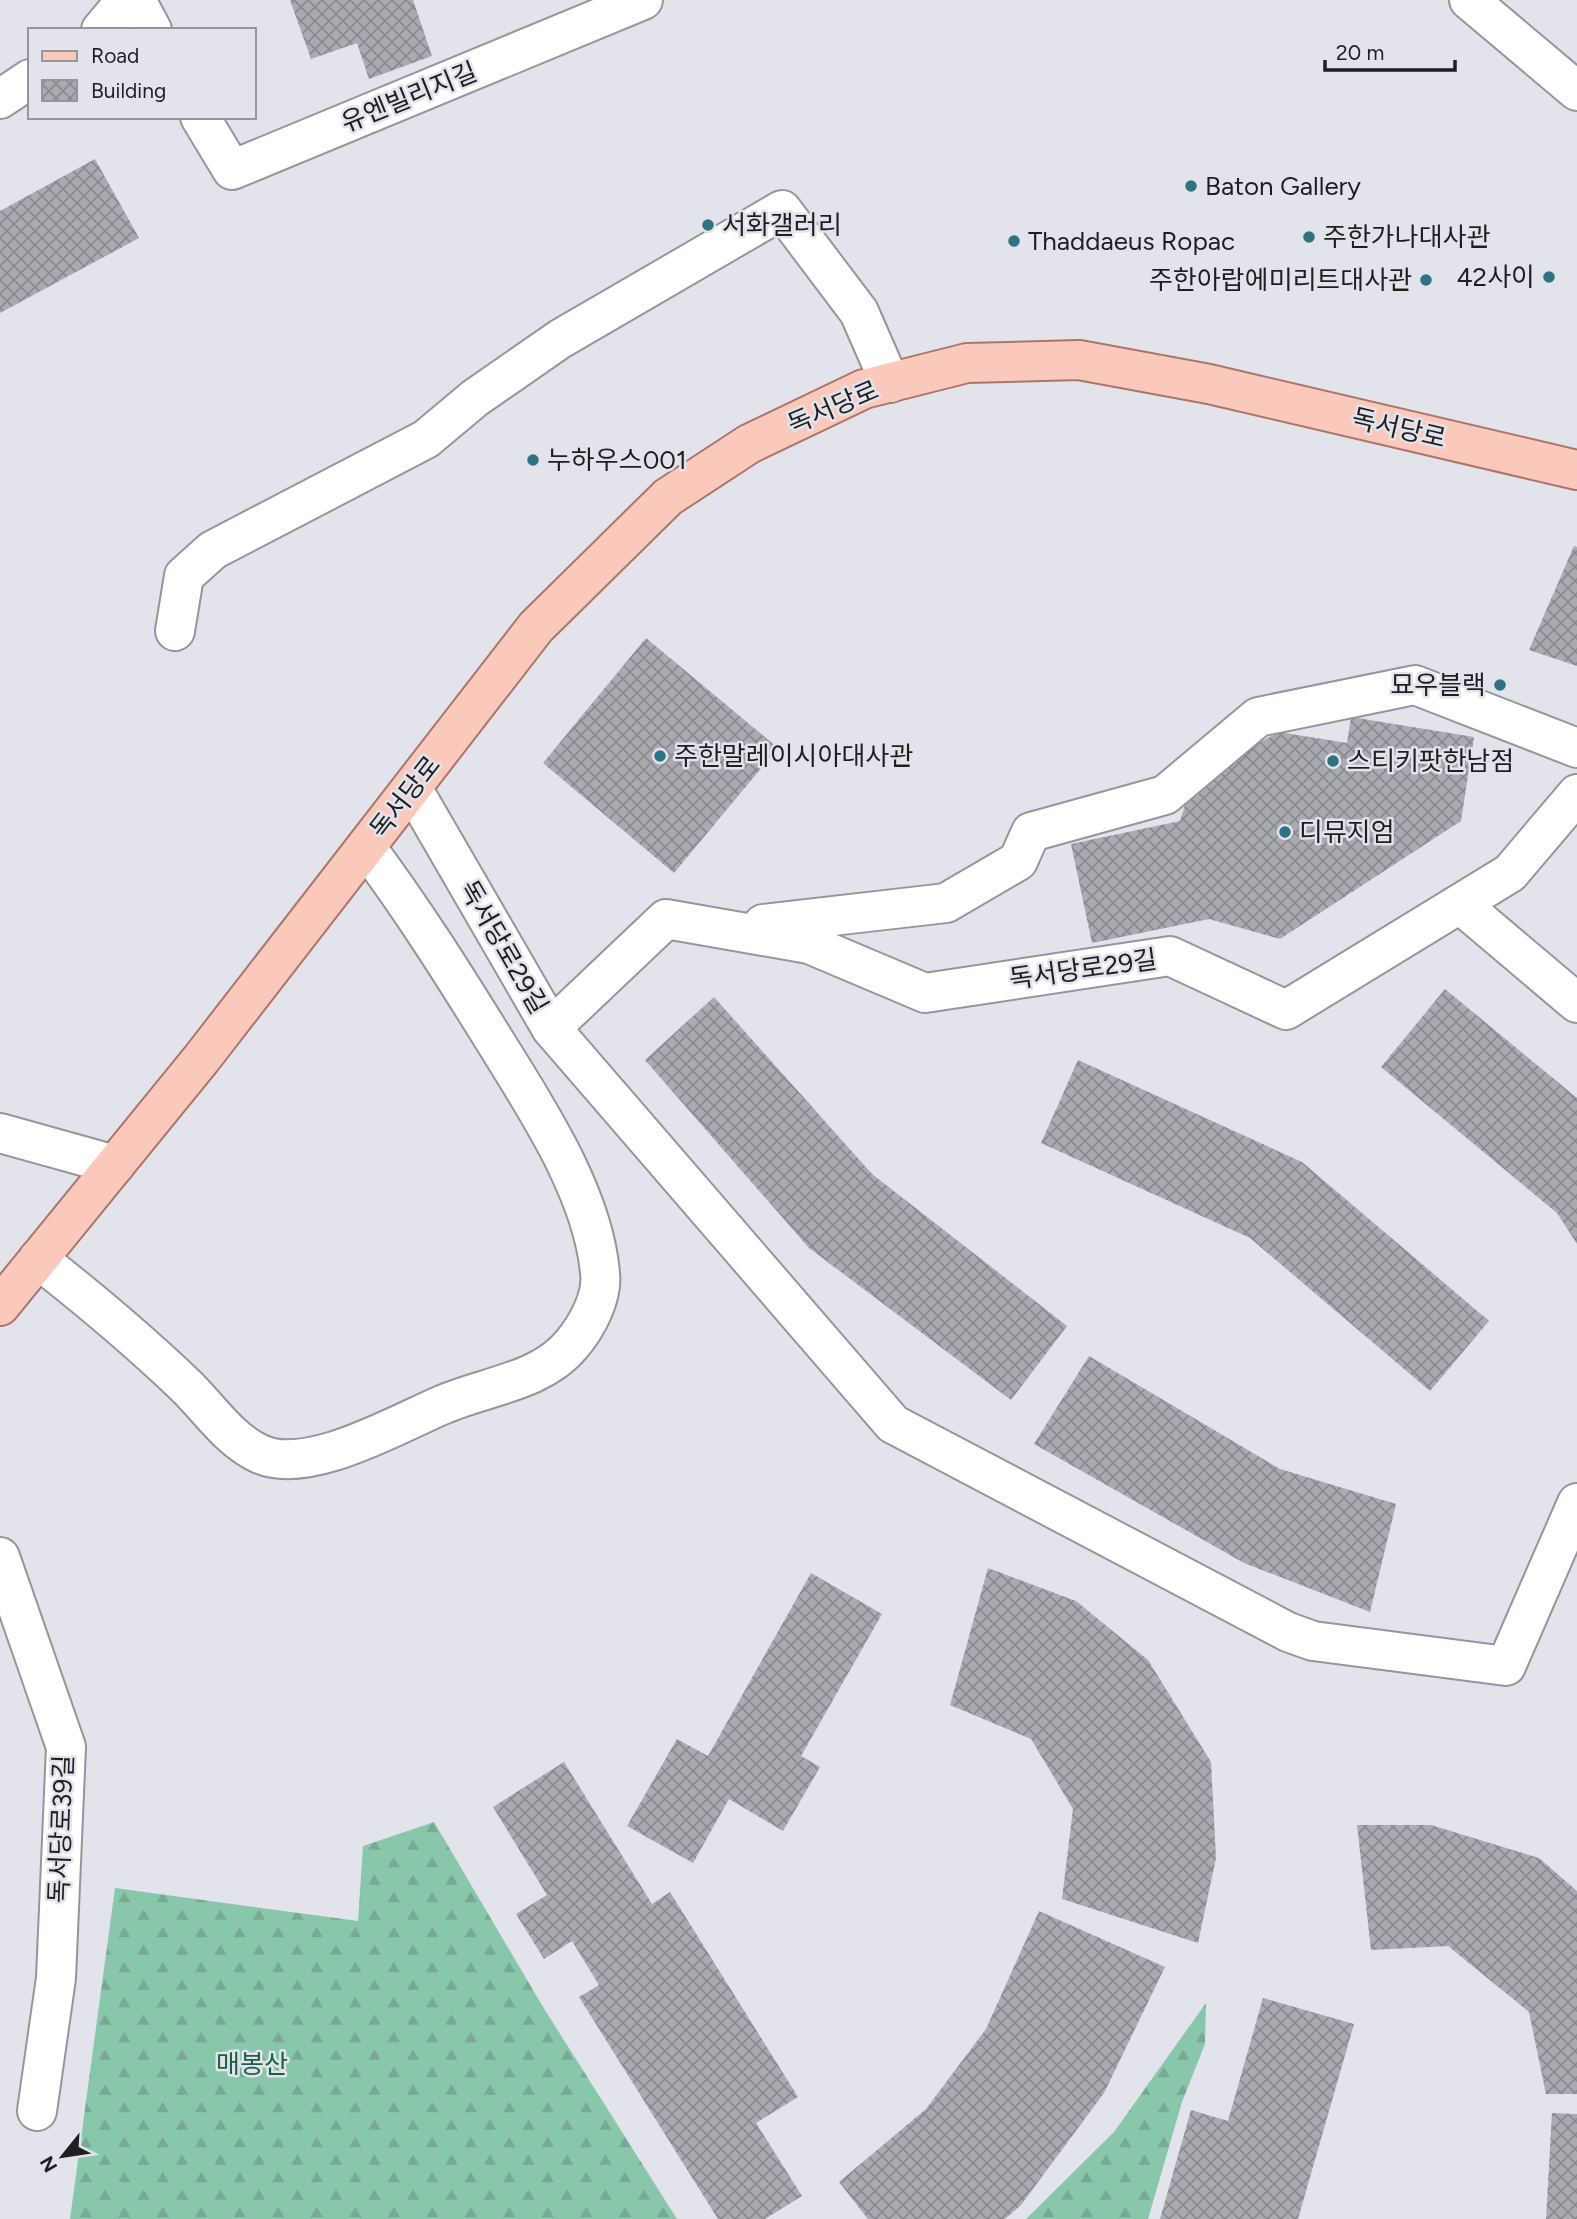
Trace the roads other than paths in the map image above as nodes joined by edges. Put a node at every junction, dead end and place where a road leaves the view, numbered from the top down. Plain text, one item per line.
1 (126, 0) edge
2 (136, 0) edge
3 (643, 0) edge
4 (1469, 0) edge
5 (103, 28) edge
6 (151, 28) edge
7 (28, 80) edge
8 (1577, 91) edge
9 (0, 99) edge
10 (201, 119) edge
11 (890, 383) junction
12 (1577, 470) edge
13 (175, 631) dead end
14 (1577, 748) edge
15 (412, 788) junction
16 (1577, 794) edge
17 (366, 847) junction
18 (1460, 904) junction
19 (723, 929) junction
20 (1577, 1003) edge
21 (551, 1028) junction
22 (0, 1133) edge
23 (115, 1165) junction
24 (38, 1259) junction
25 (0, 1306) edge
26 (1577, 1503) edge
27 (0, 1557) edge
28 (37, 2111) dead end

1 - 5 street
2 - 6 street
3 - 10 street, 유엔빌리지길
4 - 8 street
7 - 9 street
11 - 12 main road, 독서당로
11 - 13 street, 독서당로
11 - 15 main road, 독서당로
14 - 19 street, 독서당로29길
15 - 17 main road, 독서당로
15 - 21 street, 독서당로29길
16 - 18 street, 독서당로29길
17 - 23 main road, 독서당로
17 - 24 street
18 - 19 street, 독서당로29길
18 - 20 street
19 - 21 street, 독서당로29길
21 - 26 street
22 - 23 street
23 - 24 main road, 독서당로
24 - 25 main road, 독서당로
27 - 28 street, 독서당로39길

